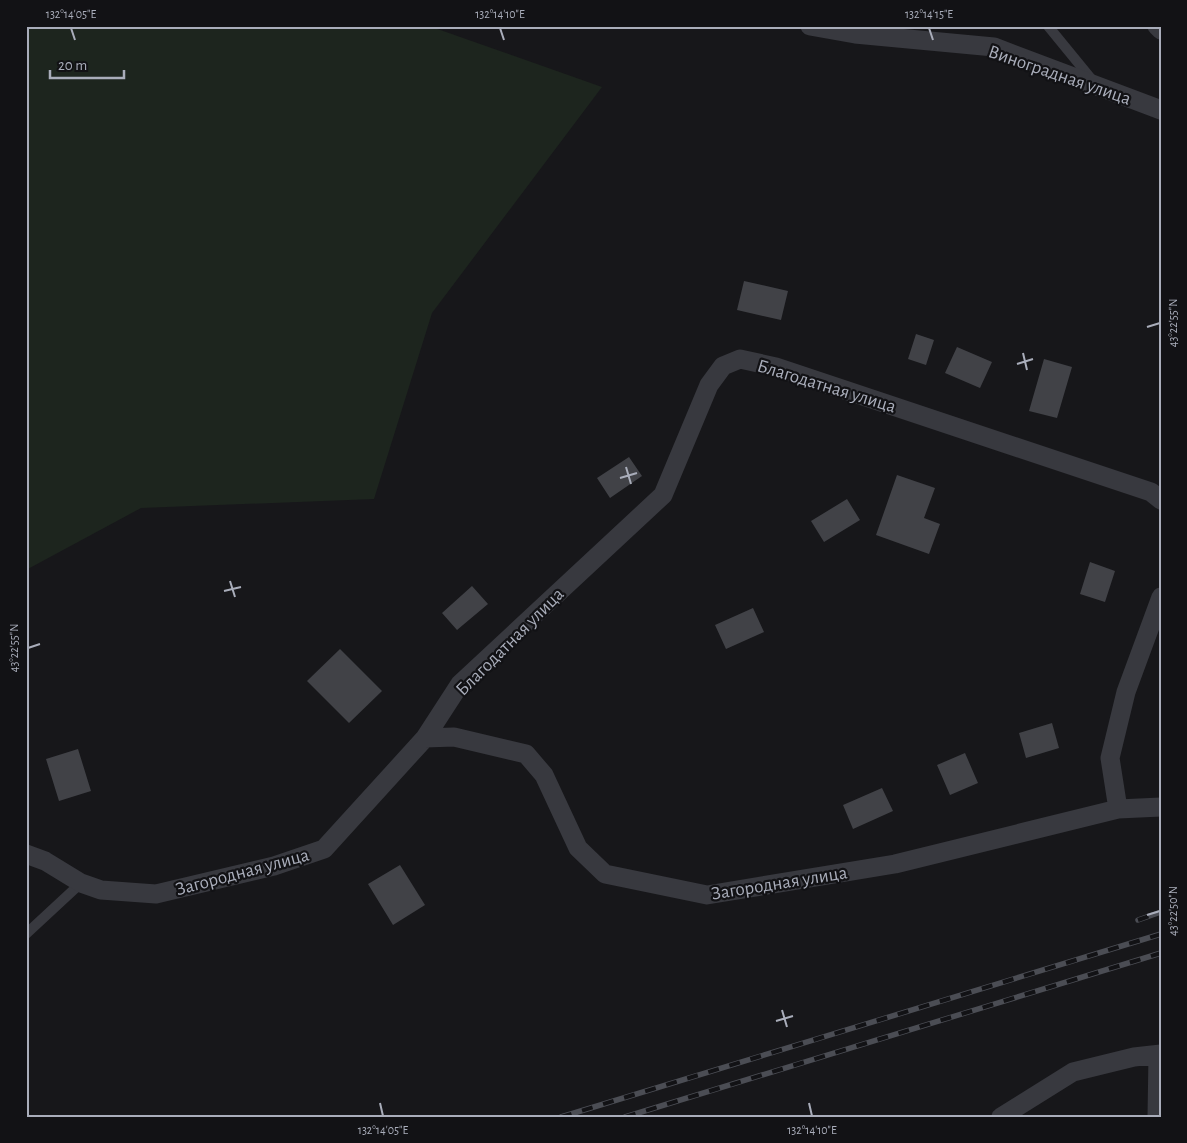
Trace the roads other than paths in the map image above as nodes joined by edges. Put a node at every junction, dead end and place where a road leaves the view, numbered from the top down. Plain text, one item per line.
1 (810, 26) edge
2 (1048, 26) edge
3 (1157, 26) edge
4 (855, 30) edge
5 (1161, 30) edge
6 (1097, 86) junction
7 (1161, 110) edge
8 (1161, 500) edge
9 (1161, 597) edge
10 (425, 738) junction
11 (1161, 807) edge
12 (1118, 809) junction
13 (26, 854) edge
14 (81, 883) junction
15 (26, 934) edge
16 (1160, 1054) edge
17 (1001, 1117) edge
18 (1158, 1117) edge

1 - 4 street, Виноградная улица
2 - 6 lane
3 - 5 street
4 - 6 street, Виноградная улица
6 - 7 street, Виноградная улица
8 - 10 street, Благодатная улица
9 - 12 street
10 - 12 street, Загородная улица
10 - 14 street, Загородная улица
11 - 12 street, Загородная улица
13 - 14 street, Загородная улица
14 - 15 lane
16 - 17 street
16 - 18 street

